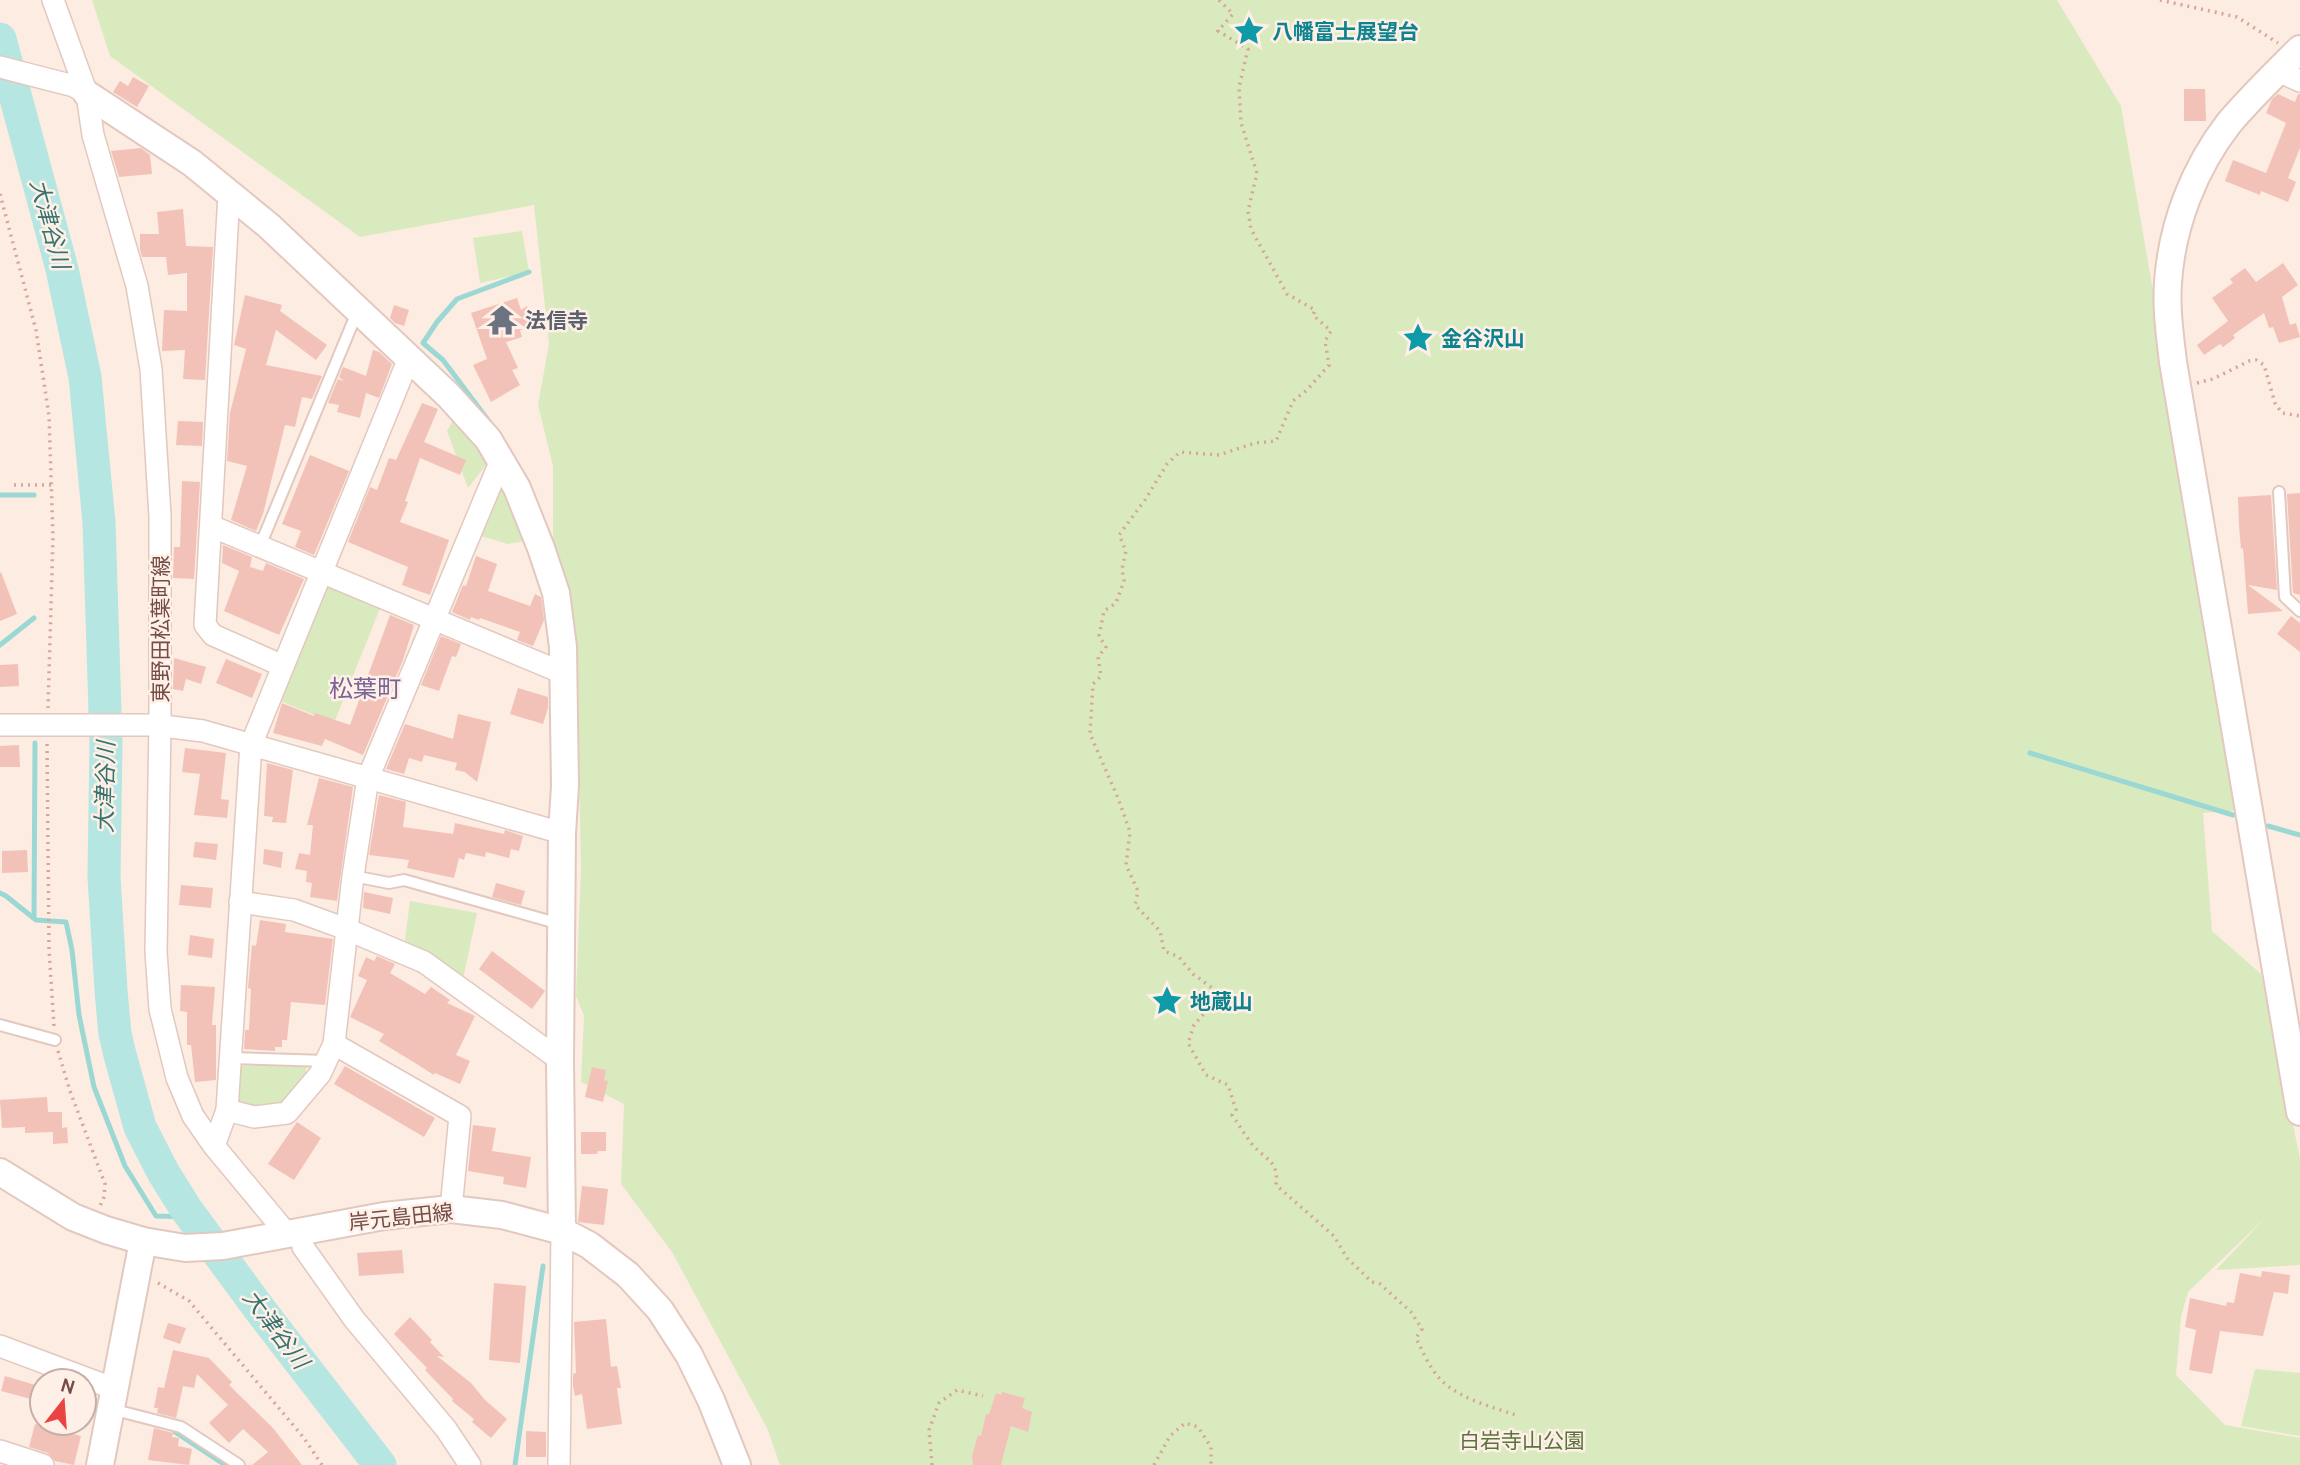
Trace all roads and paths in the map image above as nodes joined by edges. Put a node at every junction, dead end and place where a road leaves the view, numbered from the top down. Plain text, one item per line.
1 (52, 0) edge
2 (1219, 0) edge
3 (2160, 0) edge
4 (2293, 63) edge
5 (0, 67) edge
6 (80, 90) junction
7 (229, 193) junction
8 (0, 194) edge
9 (358, 310) junction
10 (409, 358) junction
11 (2177, 387) junction
12 (2300, 416) edge
13 (500, 460) junction
14 (14, 485) dead end
15 (51, 485) junction
16 (2279, 492) dead end
17 (211, 526) junction
18 (260, 546) junction
19 (322, 572) junction
20 (2300, 611) edge
21 (434, 620) junction
22 (284, 666) junction
23 (563, 673) junction
24 (0, 725) edge
25 (158, 725) junction
26 (50, 726) junction
27 (251, 745) junction
28 (368, 778) junction
29 (562, 833) junction
30 (353, 876) junction
31 (240, 902) junction
32 (561, 924) junction
33 (346, 929) junction
34 (0, 1025) edge
35 (55, 1040) junction
36 (331, 1053) junction
37 (230, 1058) junction
38 (560, 1060) junction
39 (226, 1110) junction
40 (2300, 1112) edge
41 (214, 1146) junction
42 (0, 1172) edge
43 (99, 1208) dead end
44 (451, 1209) junction
45 (562, 1231) junction
46 (288, 1239) junction
47 (143, 1241) junction
48 (156, 1282) dead end
49 (0, 1346) edge
50 (983, 1396) dead end
51 (113, 1399) junction
52 (1516, 1415) dead end
53 (0, 1451) edge
54 (43, 1465) edge
55 (100, 1465) edge
56 (239, 1465) edge
57 (322, 1465) edge
58 (470, 1465) edge
59 (559, 1465) edge
60 (737, 1465) edge
61 (932, 1465) edge
62 (1154, 1465) edge
63 (1211, 1465) edge

1 - 6 street, 東野田松葉町線
2 - 52 path
3 - 4 path
4 - 11 street
5 - 6 street
6 - 7 street
6 - 25 street, 東野田松葉町線
7 - 9 street
7 - 17 street
8 - 15 path
9 - 10 street
9 - 18 lane
10 - 13 street
10 - 19 street
11 - 12 path
11 - 40 street
13 - 21 street
13 - 23 street
14 - 15 path
15 - 26 path
16 - 20 lane
17 - 18 street
17 - 22 street
18 - 19 street
19 - 21 street
19 - 22 street
21 - 23 street
21 - 28 street
22 - 27 street
23 - 29 street
24 - 26 street
25 - 26 street
25 - 27 street
25 - 41 street, 東野田松葉町線
26 - 35 path
27 - 28 street
27 - 31 street
28 - 29 street
28 - 30 street
29 - 32 street
30 - 32 lane
30 - 33 street
31 - 33 street
31 - 37 street
32 - 38 street
33 - 36 street
33 - 38 street
34 - 35 lane
35 - 43 path
36 - 37 lane
36 - 39 street
36 - 44 street
37 - 39 street
38 - 45 street
39 - 41 street
41 - 46 street, 東野田松葉町線
42 - 47 street, 岸元島田線
44 - 45 street, 岸元島田線
44 - 46 street, 岸元島田線
45 - 59 street
45 - 60 street, 岸元島田線
46 - 47 street, 岸元島田線
46 - 58 street, 東野田松葉町線
47 - 51 street
48 - 57 path
49 - 51 street
50 - 61 path
51 - 55 street
51 - 56 lane
53 - 54 street
62 - 63 path

